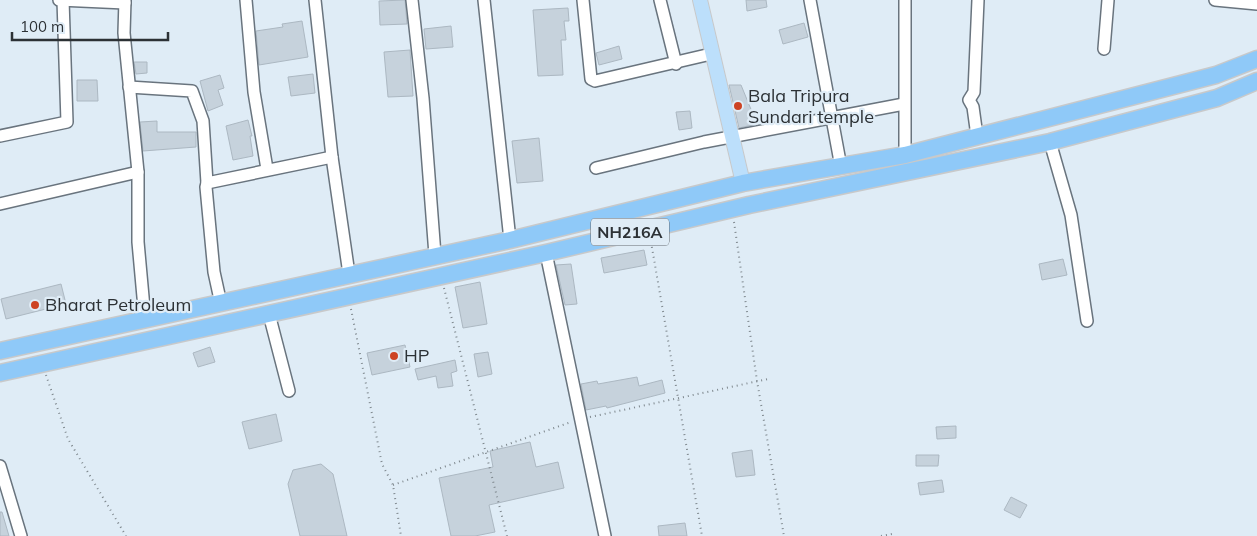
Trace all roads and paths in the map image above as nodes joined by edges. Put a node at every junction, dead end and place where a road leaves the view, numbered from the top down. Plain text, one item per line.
1 (59, 0) edge
2 (63, 0) edge
3 (246, 0) edge
4 (314, 0) edge
5 (412, 0) edge
6 (484, 0) edge
7 (582, 0) edge
8 (660, 0) edge
9 (700, 0) edge
10 (810, 0) edge
11 (905, 0) edge
12 (978, 0) edge
13 (1108, 0) edge
14 (1216, 0) edge
15 (125, 1) edge
16 (1257, 4) edge
17 (1104, 49) dead end
18 (711, 54) junction
19 (1257, 59) edge
20 (676, 64) junction
21 (1257, 81) edge
22 (129, 87) junction
23 (904, 104) junction
24 (832, 118) junction
25 (0, 136) edge
26 (977, 136) junction
27 (732, 137) junction
28 (1050, 142) junction
29 (905, 155) junction
30 (332, 157) junction
31 (841, 167) junction
32 (596, 168) dead end
33 (267, 169) junction
34 (138, 172) junction
35 (207, 183) junction
36 (742, 183) junction
37 (0, 204) edge
38 (748, 205) junction
39 (732, 210) junction
40 (648, 229) junction
41 (510, 240) junction
42 (546, 253) junction
43 (435, 255) junction
44 (349, 274) junction
45 (441, 276) junction
46 (348, 295) junction
47 (221, 304) junction
48 (269, 314) junction
49 (145, 319) junction
50 (1087, 321) dead end
51 (0, 351) edge
52 (42, 363) junction
53 (0, 373) edge
54 (289, 391) dead end
55 (0, 466) edge
56 (892, 534) dead end
57 (21, 536) edge
58 (126, 536) edge
59 (401, 536) edge
60 (507, 536) edge
61 (605, 536) edge
62 (702, 536) edge
63 (784, 536) edge
64 (881, 536) edge

1 - 2 street
2 - 15 street
2 - 25 street
3 - 33 street
4 - 30 street
5 - 43 street
6 - 41 street
7 - 20 street
8 - 20 street
9 - 18 main road
10 - 24 street
11 - 23 street
12 - 26 street
13 - 17 street
14 - 16 street
15 - 22 street
18 - 20 street
18 - 27 main road
19 - 26 highway, NH216A
21 - 28 highway, NH216A
22 - 34 street
22 - 35 street
23 - 24 street
23 - 29 street
24 - 27 street
24 - 31 street
26 - 29 highway, NH216A
27 - 32 street
27 - 36 main road
28 - 38 highway, NH216A
28 - 50 street
29 - 31 highway, NH216A
30 - 33 street
30 - 44 street
31 - 36 highway, NH216A
33 - 35 street
34 - 37 street
34 - 49 street
35 - 47 street
36 - 38 street
36 - 41 highway, NH216A
38 - 39 highway, NH216A
39 - 40 highway, NH216A
39 - 63 path
40 - 42 highway, NH216A
40 - 62 path
41 - 43 highway, NH216A
42 - 45 highway, NH216A
42 - 61 street
43 - 44 highway, NH216A
44 - 47 highway, NH216A
45 - 46 highway, NH216A
45 - 60 path
46 - 48 highway, NH216A
46 - 59 path
47 - 49 highway, NH216A
48 - 52 highway, NH216A
48 - 54 street
49 - 51 highway, NH216A
52 - 53 highway, NH216A
52 - 58 path
55 - 57 street
56 - 64 path

